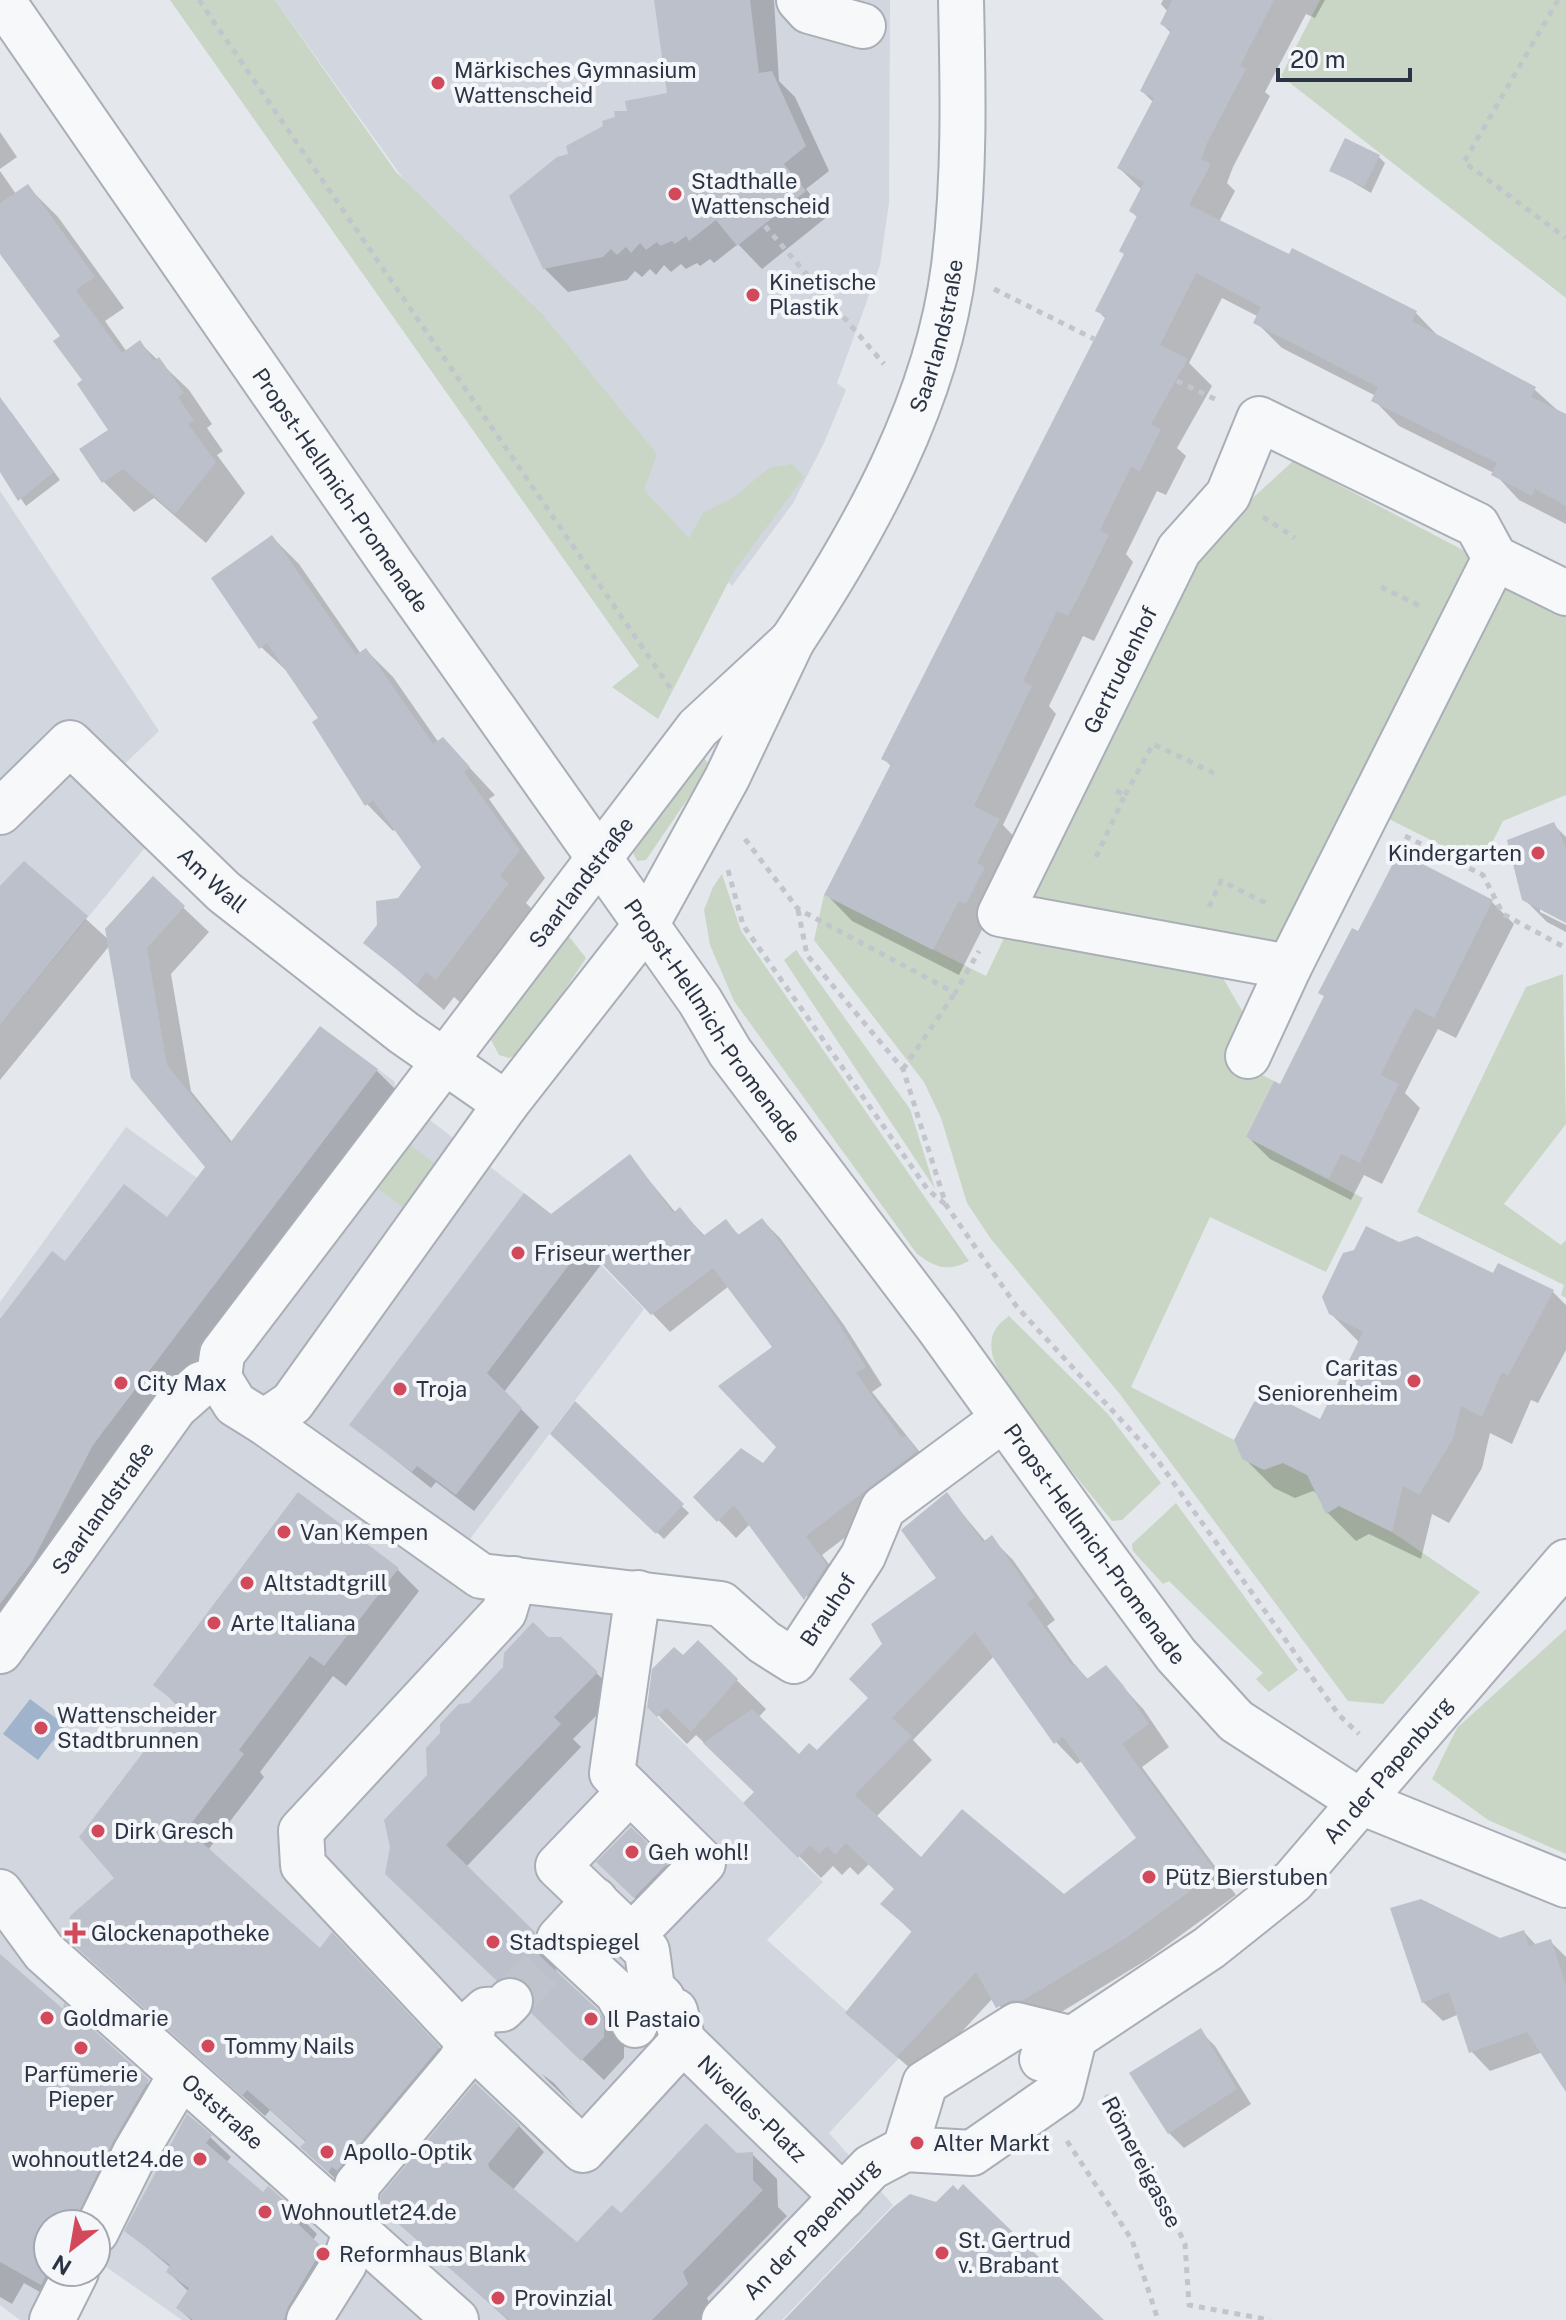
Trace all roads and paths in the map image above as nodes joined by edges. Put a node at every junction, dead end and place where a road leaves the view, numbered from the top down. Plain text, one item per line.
1 (2, 0) edge
2 (199, 0) edge
3 (799, 0) edge
4 (961, 0) edge
5 (1558, 0) edge
6 (863, 26) dead end
7 (765, 226) dead end
8 (1566, 238) edge
9 (954, 269) junction
10 (1094, 339) dead end
11 (920, 404) junction
12 (1495, 558) junction
13 (1566, 593) edge
14 (792, 641) junction
15 (698, 728) junction
16 (1220, 776) dead end
17 (1125, 795) dead end
18 (0, 812) edge
19 (1365, 815) junction
20 (1110, 825) dead end
21 (1096, 857) dead end
22 (600, 858) junction
23 (727, 867) dead end
24 (1207, 911) dead end
25 (1000, 914) junction
26 (646, 925) junction
27 (1310, 925) junction
28 (1566, 948) edge
29 (1289, 967) junction
30 (955, 993) junction
31 (1248, 1056) dead end
32 (445, 1062) junction
33 (903, 1069) junction
34 (506, 1104) junction
35 (946, 1205) junction
36 (219, 1378) junction
37 (1003, 1419) junction
38 (264, 1422) junction
39 (1566, 1562) edge
40 (514, 1579) junction
41 (638, 1593) junction
42 (0, 1651) edge
43 (1390, 1765) junction
44 (630, 1791) junction
45 (1361, 1802) junction
46 (1566, 1885) edge
47 (0, 1892) edge
48 (595, 1900) junction
49 (632, 1936) junction
50 (510, 2001) tunnel mouth
51 (662, 2028) junction
52 (470, 2043) junction
53 (1058, 2049) junction
54 (181, 2075) junction
55 (1066, 2140) dead end
56 (905, 2149) junction
57 (843, 2197) junction
58 (108, 2208) edge
59 (355, 2229) junction
60 (68, 2288) edge
61 (52, 2320) edge
62 (309, 2320) edge
63 (456, 2320) edge
64 (724, 2320) edge
65 (1158, 2320) edge
66 (1270, 2320) edge

1 - 22 street, Propst-Hellmich-Promenade
2 - 15 path
3 - 6 street
4 - 9 street, Saarlandstraße
5 - 8 path
7 - 11 path
9 - 10 path
9 - 11 street, Saarlandstraße
11 - 14 street, Saarlandstraße
12 - 13 street
12 - 19 street
12 - 25 street, Gertrudenhof
14 - 15 street, Saarlandstraße
14 - 26 street, Saarlandstraße
15 - 22 street, Saarlandstraße
16 - 17 path
18 - 32 street, Am Wall
19 - 27 street
19 - 28 path
20 - 21 path
22 - 26 street, Propst-Hellmich-Promenade
22 - 32 street, Saarlandstraße
23 - 35 path
24 - 27 path
25 - 29 street
25 - 30 path
26 - 34 street, Saarlandstraße
26 - 37 street, Propst-Hellmich-Promenade
27 - 29 street
29 - 31 street
30 - 33 path
30 - 33 path
32 - 34 street
32 - 36 street, Saarlandstraße
33 - 35 path
34 - 38 street, Saarlandstraße
35 - 43 path
36 - 38 street
36 - 42 street, Saarlandstraße
37 - 41 street, Brauhof
37 - 45 street, Propst-Hellmich-Promenade
38 - 40 street, Brauhof
39 - 43 street, An der Papenburg
40 - 41 street, Brauhof
40 - 52 street
41 - 44 street
43 - 45 street, An der Papenburg
44 - 48 street, Nivelles-Platz
44 - 49 street
45 - 46 street, Propst-Hellmich-Promenade
45 - 53 street, An der Papenburg
47 - 54 street, Oststraße
48 - 49 street, Nivelles-Platz
48 - 51 street, Nivelles-Platz
49 - 51 street, Nivelles-Platz
50 - 52 street
51 - 52 street
51 - 57 street, Nivelles-Platz
52 - 59 street
53 - 56 street, An der Papenburg
53 - 56 street, An der Papenburg
53 - 66 path, Römereigasse
54 - 58 street
54 - 59 street, Oststraße
55 - 65 path
56 - 57 street, An der Papenburg
57 - 64 street, An der Papenburg
59 - 62 street
59 - 63 street, Oststraße
60 - 61 street

